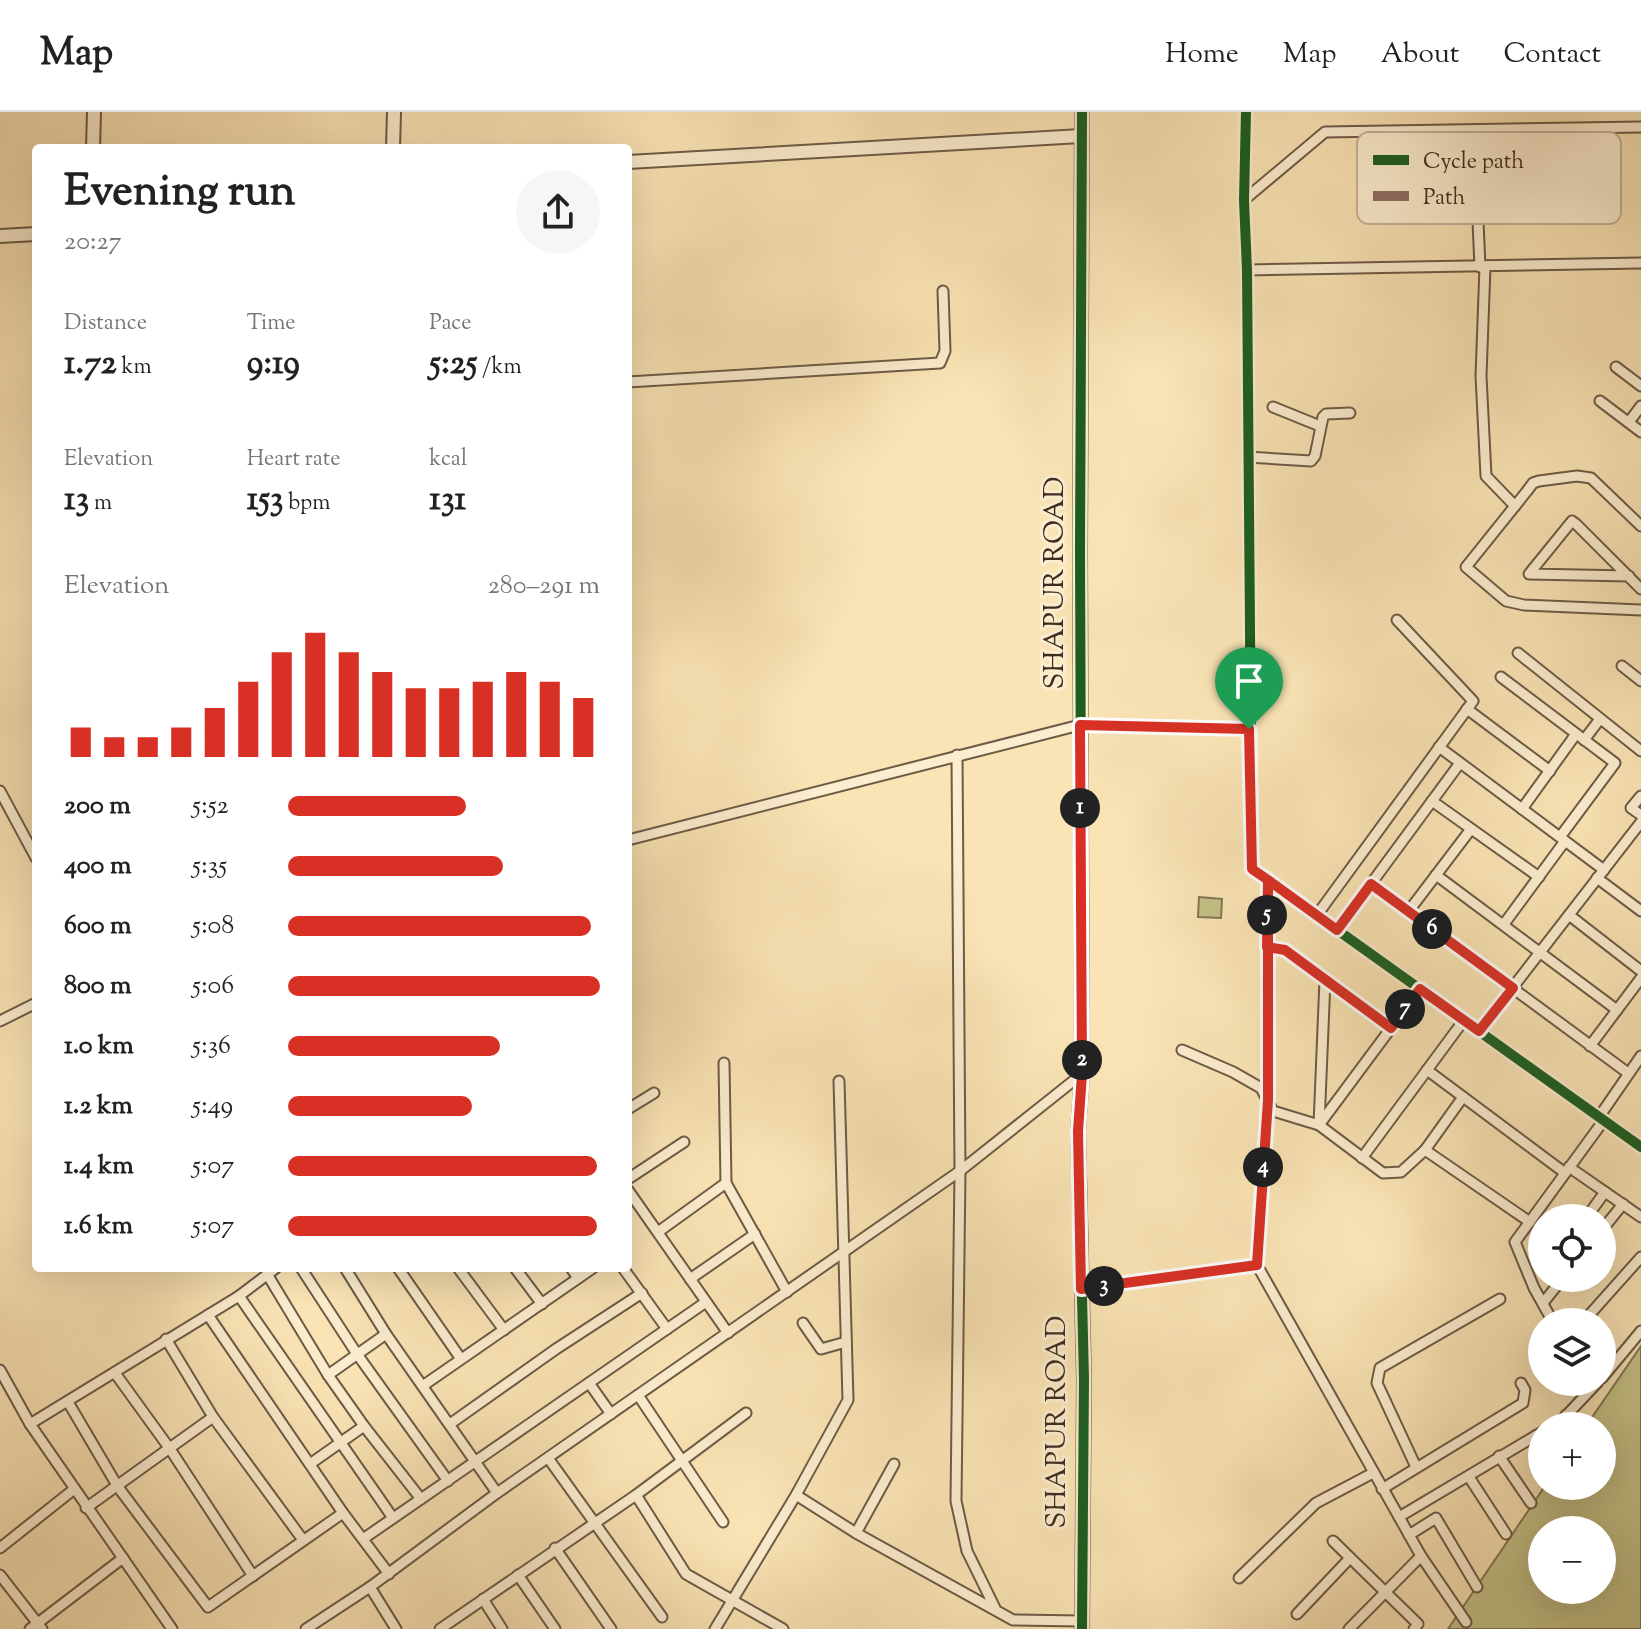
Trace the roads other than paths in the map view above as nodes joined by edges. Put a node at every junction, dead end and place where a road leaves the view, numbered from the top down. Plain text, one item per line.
1 (94, 112) edge
2 (394, 112) edge
3 (1082, 112) edge
4 (1246, 112) edge
5 (1641, 127) edge
6 (1474, 130) joint
7 (1081, 136) junction
8 (93, 144) edge
9 (393, 144) edge
10 (632, 162) edge
11 (1244, 200) junction
12 (1479, 224) edge
13 (32, 234) edge
14 (0, 236) edge
15 (1641, 263) edge
16 (1482, 267) junction
17 (1247, 270) junction
18 (943, 291) dead end
19 (1616, 367) dead end
20 (632, 382) edge
21 (1641, 386) edge
22 (1600, 401) dead end
23 (1641, 406) edge
24 (1273, 407) dead end
25 (1350, 413) dead end
26 (1629, 422) junction
27 (1320, 426) junction
28 (1641, 432) edge
29 (1248, 457) junction
30 (1515, 506) junction
31 (1641, 526) edge
32 (1629, 576) junction
33 (1641, 589) edge
34 (1641, 610) edge
35 (1397, 620) dead end
36 (1518, 653) dead end
37 (1622, 666) dead end
38 (1501, 677) dead end
39 (1641, 681) edge
40 (1467, 709) junction
41 (1600, 719) junction
42 (1080, 725) junction
43 (1249, 729) junction
44 (1580, 737) junction
45 (1439, 747) junction
46 (1641, 751) edge
47 (957, 755) junction
48 (1460, 763) junction
49 (1550, 771) junction
50 (0, 791) edge
51 (1641, 796) edge
52 (1432, 801) junction
53 (1522, 809) junction
54 (1641, 815) edge
55 (1641, 822) edge
56 (1471, 829) junction
57 (632, 839) edge
58 (1562, 839) junction
59 (32, 851) edge
60 (1600, 874) junction
61 (1436, 875) junction
62 (1539, 877) junction
63 (1268, 880) junction
64 (1371, 884) junction
65 (1641, 911) edge
66 (1408, 912) junction
67 (1317, 915) junction
68 (1569, 915) junction
69 (1504, 924) junction
70 (1337, 930) junction
71 (1267, 947) junction
72 (1541, 952) junction
73 (1641, 971) edge
74 (1641, 978) edge
75 (1325, 980) junction
76 (1513, 988) junction
77 (1420, 989) junction
78 (32, 1005) edge
79 (1617, 1010) junction
80 (1464, 1020) junction
81 (0, 1021) edge
82 (1391, 1028) junction
83 (1479, 1031) junction
84 (1590, 1046) junction
85 (1182, 1050) dead end
86 (1641, 1056) edge
87 (724, 1063) dead end
88 (1427, 1070) junction
89 (1628, 1073) junction
90 (1082, 1074) junction
91 (839, 1081) dead end
92 (654, 1093) dead end
93 (1463, 1097) junction
94 (1268, 1100) junction
95 (632, 1107) edge
96 (1601, 1118) junction
97 (1319, 1125) junction
98 (1641, 1133) edge
99 (684, 1142) dead end
100 (1638, 1145) edge
101 (1425, 1150) junction
102 (1362, 1158) junction
103 (1567, 1170) junction
104 (960, 1171) junction
105 (632, 1176) edge
106 (726, 1183) junction
107 (1605, 1192) junction
108 (632, 1196) edge
109 (1543, 1204) edge
110 (1596, 1204) edge
111 (1623, 1204) junction
112 (1616, 1213) edge
113 (1641, 1217) edge
114 (1528, 1221) edge
115 (1528, 1225) edge
116 (658, 1232) junction
117 (755, 1234) junction
118 (844, 1253) junction
119 (1641, 1257) edge
120 (1257, 1265) junction
121 (271, 1272) edge
122 (273, 1272) edge
123 (304, 1272) edge
124 (351, 1272) edge
125 (401, 1272) edge
126 (461, 1272) edge
127 (518, 1272) edge
128 (574, 1272) edge
129 (587, 1272) edge
130 (626, 1272) edge
131 (1528, 1273) edge
132 (578, 1278) junction
133 (690, 1279) junction
134 (1081, 1289) junction
135 (787, 1292) junction
136 (1536, 1292) edge
137 (1552, 1292) edge
138 (642, 1293) junction
139 (239, 1296) junction
140 (1500, 1299) dead end
141 (706, 1302) junction
142 (1543, 1303) junction
143 (542, 1304) junction
144 (1546, 1308) edge
145 (1595, 1308) edge
146 (208, 1315) junction
147 (803, 1323) dead end
148 (667, 1329) junction
149 (504, 1330) junction
150 (1641, 1331) edge
151 (728, 1333) junction
152 (386, 1334) junction
153 (166, 1339) junction
154 (846, 1342) junction
155 (357, 1354) junction
156 (461, 1359) junction
157 (1616, 1359) edge
158 (0, 1370) edge
159 (115, 1373) junction
160 (328, 1375) junction
161 (589, 1383) junction
162 (1521, 1383) dead end
163 (3, 1385) edge
164 (424, 1385) junction
165 (638, 1395) junction
166 (1583, 1396) edge
167 (68, 1402) junction
168 (1569, 1412) edge
169 (746, 1413) dead end
170 (611, 1414) junction
171 (213, 1417) junction
172 (30, 1424) junction
173 (450, 1424) junction
174 (364, 1426) junction
175 (1528, 1440) edge
176 (340, 1442) junction
177 (170, 1449) junction
178 (1499, 1456) junction
179 (548, 1458) junction
180 (476, 1461) junction
181 (682, 1461) junction
182 (310, 1464) junction
183 (894, 1464) dead end
184 (1416, 1467) junction
185 (1373, 1473) junction
186 (1469, 1477) junction
187 (448, 1481) junction
188 (118, 1487) junction
189 (1382, 1489) junction
190 (73, 1490) junction
191 (497, 1493) junction
192 (636, 1495) junction
193 (796, 1495) junction
194 (421, 1499) junction
195 (1531, 1503) dead end
196 (86, 1508) junction
197 (343, 1513) junction
198 (1399, 1517) junction
199 (393, 1518) junction
200 (596, 1522) junction
201 (723, 1522) dead end
202 (856, 1533) junction
203 (1506, 1534) dead end
204 (1409, 1535) junction
205 (363, 1539) junction
206 (303, 1540) junction
207 (1333, 1541) dead end
208 (0, 1548) edge
209 (555, 1548) junction
210 (1421, 1556) junction
211 (123, 1558) junction
212 (1350, 1558) junction
213 (389, 1574) junction
214 (0, 1575) edge
215 (518, 1575) junction
216 (253, 1576) junction
217 (1239, 1578) dead end
218 (370, 1587) junction
219 (1477, 1587) dead end
220 (1385, 1592) junction
221 (483, 1599) junction
222 (732, 1600) junction
223 (995, 1608) junction
224 (1297, 1614) dead end
225 (662, 1617) dead end
226 (1466, 1622) dead end
227 (1082, 1625) edge
228 (37, 1627) edge
229 (172, 1629) edge
230 (306, 1629) edge
231 (396, 1629) edge
232 (442, 1629) edge
233 (502, 1629) edge
234 (555, 1629) edge
235 (611, 1629) edge
236 (715, 1629) edge
237 (783, 1629) edge
238 (1349, 1629) edge
239 (1414, 1629) edge

1 - 8 street
2 - 9 street
3 - 7 street, SHAPUR ROAD
4 - 11 street
5 - 6 street
6 - 11 street
7 - 10 street
7 - 42 street, SHAPUR ROAD
11 - 17 street
12 - 16 street
13 - 14 street
15 - 16 street
16 - 17 street
16 - 30 street
17 - 29 street
18 - 20 street
19 - 21 street
22 - 26 street
23 - 26 street
24 - 27 street
25 - 27 street
26 - 28 street
27 - 29 street
29 - 43 street
30 - 31 street
30 - 34 street
32 - 32 street
32 - 33 street
35 - 40 street
36 - 41 street
37 - 39 street
38 - 44 street
40 - 45 street
40 - 49 street
41 - 44 street
41 - 46 street
42 - 43 street
42 - 47 street
42 - 90 street, SHAPUR ROAD
43 - 63 street
44 - 49 street
44 - 58 street
45 - 48 street
45 - 67 street
47 - 57 street
47 - 104 street
48 - 52 street
48 - 53 street
49 - 53 street
50 - 59 street
51 - 54 street
52 - 56 street
52 - 64 street
53 - 58 street
55 - 60 street
56 - 61 street
56 - 62 street
58 - 60 street
58 - 62 street
60 - 65 street
60 - 68 street
61 - 66 street
61 - 69 street
62 - 69 street
63 - 67 street
63 - 71 street
64 - 66 street
64 - 70 street
66 - 76 street
67 - 70 street
68 - 72 street
68 - 73 street
69 - 72 street
70 - 77 street
71 - 75 street
71 - 94 street
72 - 76 street
72 - 79 street
74 - 79 street
75 - 82 street
75 - 97 street
76 - 83 street
76 - 84 street
77 - 80 street
77 - 82 street
78 - 81 street
79 - 84 street
80 - 83 street
80 - 88 street
82 - 97 street
83 - 96 street
84 - 89 street
85 - 94 street
86 - 89 street
87 - 106 street
88 - 93 street
88 - 102 street
89 - 96 street
90 - 104 street
90 - 134 street, SHAPUR ROAD
91 - 118 street
92 - 95 street
93 - 101 street
93 - 103 street
94 - 97 street
94 - 120 street
96 - 100 street
96 - 103 street
97 - 102 street
98 - 100 street
99 - 105 street
101 - 102 street
101 - 114 street
103 - 107 street
103 - 109 street
104 - 118 street
104 - 223 street
106 - 116 street
106 - 117 street
107 - 110 street
107 - 111 street
108 - 116 street
111 - 112 street
111 - 113 street
115 - 131 street
116 - 133 street
117 - 133 street
117 - 135 street
118 - 135 street
118 - 154 street
119 - 145 street
120 - 134 street
120 - 185 street
121 - 139 street
122 - 160 street
123 - 155 street
124 - 152 street
125 - 156 street
126 - 149 street
127 - 143 street
128 - 132 street
129 - 132 street
130 - 138 street
132 - 143 street
133 - 141 street
134 - 227 street, SHAPUR ROAD
135 - 151 street
136 - 142 street
137 - 142 street
138 - 148 street
138 - 173 street
139 - 146 street
139 - 176 street
140 - 184 street
141 - 148 street
141 - 151 street
142 - 144 street
143 - 149 street
146 - 153 street
146 - 182 street
147 - 154 street
148 - 161 street
149 - 156 street
150 - 157 street
151 - 165 street
152 - 155 street
152 - 164 street
153 - 159 street
153 - 171 street
154 - 193 street
155 - 160 street
155 - 187 street
156 - 164 street
158 - 163 street
159 - 167 street
159 - 177 street
160 - 174 street
161 - 170 street
161 - 180 street
162 - 184 street
163 - 172 street
164 - 173 street
165 - 170 street
165 - 181 street
166 - 168 street
167 - 172 street
167 - 188 street
169 - 181 street
170 - 179 street
171 - 177 street
171 - 206 street
172 - 190 street
173 - 180 street
174 - 176 street
174 - 194 street
175 - 178 street
176 - 182 street
176 - 199 street
177 - 188 street
177 - 216 street
178 - 186 street
178 - 195 street
179 - 191 street
179 - 200 street
180 - 187 street
180 - 191 street
181 - 192 street
181 - 201 street
182 - 197 street
183 - 202 street
184 - 189 street
185 - 189 street
185 - 217 street
186 - 198 street
186 - 203 street
187 - 194 street
188 - 196 street
188 - 216 street
189 - 198 street
190 - 196 street
190 - 208 street
191 - 213 street
192 - 200 street
192 - 222 street
193 - 202 street
193 - 222 street
194 - 199 street
196 - 211 street
197 - 205 street
197 - 206 street
198 - 204 street
199 - 205 street
200 - 209 street
200 - 225 street
202 - 223 street
204 - 210 street
204 - 219 street
205 - 213 street
206 - 216 street
207 - 212 street
209 - 215 street
209 - 235 street
210 - 220 street
210 - 226 street
211 - 228 street
211 - 229 street
212 - 220 street
212 - 224 street
213 - 218 street
214 - 228 street
215 - 221 street
215 - 234 street
218 - 230 street
218 - 231 street
220 - 238 street
220 - 239 street
221 - 232 street
221 - 233 street
222 - 236 street
222 - 237 street
223 - 227 street

